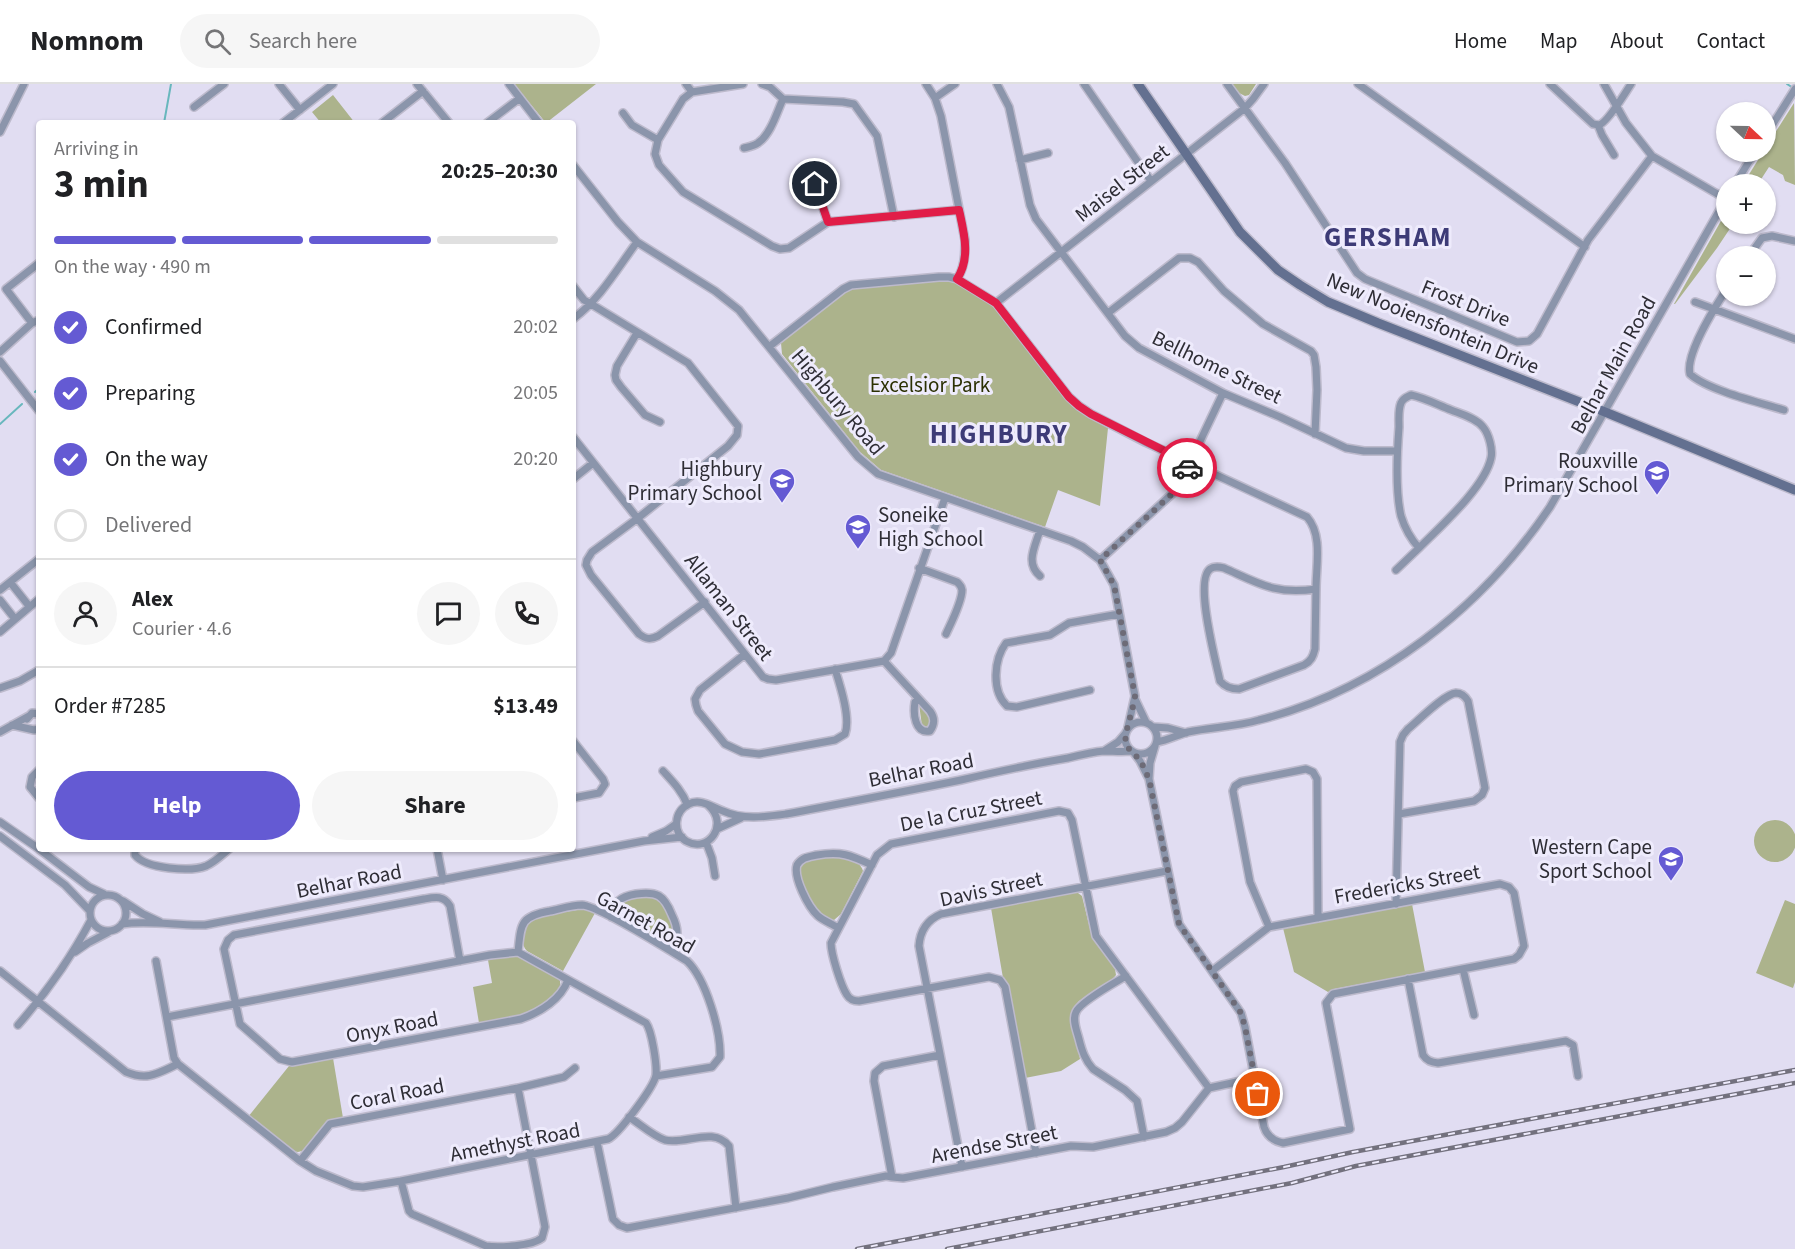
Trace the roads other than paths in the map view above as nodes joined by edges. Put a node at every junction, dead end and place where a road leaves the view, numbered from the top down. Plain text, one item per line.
1 (24, 84) edge
2 (224, 84) edge
3 (279, 84) edge
4 (333, 84) edge
5 (417, 84) edge
6 (509, 84) edge
7 (686, 84) edge
8 (743, 84) edge
9 (762, 84) edge
10 (926, 84) edge
11 (955, 84) edge
12 (997, 84) edge
13 (1084, 84) edge
14 (1138, 84) edge
15 (1227, 84) edge
16 (1264, 84) edge
17 (1358, 84) edge
18 (1550, 84) edge
19 (1604, 84) edge
20 (1631, 84) edge
21 (1795, 89) edge
22 (423, 91) junction
23 (692, 92) junction
24 (520, 98) junction
25 (935, 98) junction
26 (783, 99) junction
27 (1616, 106) junction
28 (194, 107) dead end
29 (1245, 108) junction
30 (300, 110) junction
31 (623, 113) dead end
32 (1776, 119) edge
33 (287, 120) edge
34 (386, 120) edge
35 (447, 120) edge
36 (491, 120) edge
37 (538, 120) edge
38 (1598, 125) junction
39 (0, 132) edge
40 (658, 140) junction
41 (744, 148) dead end
42 (1048, 153) dead end
43 (1186, 153) junction
44 (1614, 155) dead end
45 (1652, 156) junction
46 (1020, 160) junction
47 (576, 169) edge
48 (1151, 181) junction
49 (815, 184) dead end
50 (1716, 193) edge
51 (959, 210) junction
52 (894, 217) junction
53 (1716, 217) edge
54 (828, 222) junction
55 (1795, 241) edge
56 (637, 242) junction
57 (1756, 246) edge
58 (1585, 247) junction
59 (1061, 252) junction
60 (36, 265) edge
61 (957, 279) junction
62 (0, 282) edge
63 (6, 290) junction
64 (576, 290) edge
65 (1695, 302) dead end
66 (996, 303) junction
67 (591, 304) junction
68 (1716, 306) edge
69 (1714, 310) junction
70 (1108, 313) junction
71 (576, 316) edge
72 (36, 321) edge
73 (637, 333) junction
74 (1795, 339) edge
75 (770, 346) junction
76 (0, 352) edge
77 (0, 361) edge
78 (1222, 393) junction
79 (36, 407) edge
80 (1784, 410) dead end
81 (1605, 412) junction
82 (660, 422) dead end
83 (1315, 434) junction
84 (576, 441) edge
85 (1397, 451) junction
86 (593, 463) junction
87 (1189, 463) junction
88 (576, 477) edge
89 (1795, 490) edge
90 (945, 498) junction
91 (638, 518) junction
92 (1040, 530) junction
93 (1419, 548) junction
94 (1100, 560) junction
95 (36, 561) edge
96 (919, 568) junction
97 (1396, 570) dead end
98 (1040, 576) dead end
99 (10, 582) junction
100 (1316, 589) junction
101 (0, 590) edge
102 (0, 600) edge
103 (36, 602) edge
104 (705, 602) junction
105 (29, 606) junction
106 (1119, 614) junction
107 (15, 619) junction
108 (0, 632) edge
109 (946, 634) dead end
110 (746, 654) junction
111 (884, 661) junction
112 (835, 669) junction
113 (36, 672) edge
114 (0, 688) edge
115 (1090, 690) dead end
116 (919, 699) dead end
117 (1135, 699) junction
118 (36, 713) edge
119 (1146, 722) junction
120 (12, 724) junction
121 (1154, 728) junction
122 (30, 729) junction
123 (36, 729) edge
124 (1127, 731) junction
125 (0, 732) edge
126 (1186, 733) junction
127 (1156, 744) junction
128 (576, 745) edge
129 (1104, 751) junction
130 (1133, 752) junction
131 (663, 771) dead end
132 (36, 773) edge
133 (1149, 779) junction
134 (36, 794) edge
135 (576, 797) edge
136 (687, 804) junction
137 (709, 806) junction
138 (1399, 814) junction
139 (743, 817) junction
140 (0, 822) edge
141 (676, 824) junction
142 (717, 829) junction
143 (0, 836) edge
144 (682, 837) junction
145 (644, 841) junction
146 (706, 842) junction
147 (36, 847) edge
148 (43, 852) edge
149 (135, 852) edge
150 (225, 852) edge
151 (438, 852) edge
152 (872, 865) junction
153 (1167, 871) junction
154 (715, 876) dead end
155 (443, 880) junction
156 (1086, 886) junction
157 (104, 894) junction
158 (123, 901) junction
159 (1396, 904) junction
160 (89, 910) junction
161 (611, 918) junction
162 (1318, 918) junction
163 (91, 920) junction
164 (122, 924) junction
165 (165, 925) junction
166 (1269, 927) junction
167 (838, 928) junction
168 (110, 931) junction
169 (670, 950) junction
170 (518, 952) junction
171 (71, 955) junction
172 (156, 961) dead end
173 (460, 961) junction
174 (1463, 969) junction
175 (0, 971) edge
176 (1212, 971) junction
177 (1126, 976) junction
178 (1408, 979) junction
179 (568, 980) junction
180 (927, 988) junction
181 (38, 1002) junction
182 (235, 1005) junction
183 (1474, 1015) dead end
184 (167, 1017) junction
185 (18, 1025) dead end
186 (940, 1056) junction
187 (178, 1064) junction
188 (575, 1068) dead end
189 (656, 1076) junction
190 (1578, 1076) dead end
191 (1255, 1078) junction
192 (518, 1088) junction
193 (1209, 1088) junction
194 (629, 1117) junction
195 (1144, 1137) junction
196 (597, 1142) junction
197 (1036, 1153) junction
198 (532, 1155) junction
199 (300, 1161) junction
200 (962, 1167) junction
201 (892, 1177) junction
202 (401, 1181) junction
203 (736, 1208) junction

1 - 39 street
2 - 28 street
3 - 30 street
4 - 30 street
5 - 22 street
6 - 24 street
7 - 23 street
8 - 23 street
9 - 26 street
10 - 25 street
11 - 25 street
12 - 46 street, Bellhome Street
13 - 48 street
14 - 43 street, New Nooiensfontein Drive
15 - 29 street, Frost Drive
16 - 29 street, Maisel Street
17 - 58 street
18 - 38 street
19 - 27 street
20 - 27 street
21 - 32 street
22 - 34 street
22 - 35 street
23 - 40 street
24 - 36 street
24 - 37 street
25 - 51 street
26 - 41 street
26 - 52 street
27 - 38 street
27 - 45 street
29 - 43 street, Maisel Street
29 - 58 street, Frost Drive
30 - 33 street
31 - 40 street
38 - 44 street
40 - 54 street
42 - 46 street
43 - 48 street, Maisel Street
43 - 81 street, New Nooiensfontein Drive
45 - 50 street
45 - 58 street, Frost Drive
46 - 59 street, Bellhome Street
47 - 56 street, Highbury Road
48 - 59 street, Maisel Street
49 - 54 street
51 - 52 street
51 - 61 street
52 - 54 street
53 - 81 street, Belhar Main Road
55 - 57 street
56 - 67 street
56 - 75 street, Highbury Road
59 - 66 street, Maisel Street
59 - 70 street, Bellhome Street
60 - 63 street
61 - 66 street
61 - 75 street
62 - 63 street
63 - 72 street
64 - 67 street
65 - 69 street
66 - 87 street
67 - 71 street
67 - 73 street
68 - 69 street
69 - 74 street
69 - 80 street
70 - 78 street, Bellhome Street
70 - 83 street
72 - 76 street
73 - 82 street
73 - 91 street
75 - 90 street, Highbury Road
77 - 79 street
78 - 83 street, Bellhome Street
78 - 87 street
81 - 89 street, New Nooiensfontein Drive
81 - 126 street, Belhar Main Road
83 - 85 street, Bellhome Street
84 - 86 street, Allaman Street
85 - 93 street
85 - 93 street
86 - 88 street
86 - 91 street, Allaman Street
87 - 94 street
87 - 100 street
90 - 92 street, Highbury Road
90 - 96 street
91 - 104 street, Allaman Street
91 - 104 street
92 - 94 street, Highbury Road
92 - 98 street
93 - 97 street
94 - 106 street, Highbury Road
95 - 99 street
96 - 109 street
96 - 111 street
99 - 101 street
99 - 105 street
100 - 100 street
102 - 107 street
103 - 105 street
104 - 110 street, Allaman Street
105 - 107 street
106 - 115 street
106 - 117 street, Highbury Road
107 - 108 street
110 - 112 street, Allaman Street
110 - 112 street
111 - 112 street, Allaman Street
111 - 116 street
113 - 114 street
117 - 119 street, Highbury Road
117 - 124 street, Highbury Road
118 - 120 street
118 - 122 street
119 - 121 street
119 - 124 street
120 - 122 street
120 - 125 street
121 - 126 street
121 - 127 street
122 - 123 street
124 - 129 street, Belhar Road
124 - 130 street
126 - 127 street
127 - 130 street
127 - 133 street
128 - 135 street
129 - 130 street, Belhar Road
129 - 139 street, Belhar Road
130 - 133 street
131 - 136 street
132 - 134 street
133 - 153 street
136 - 137 street
136 - 141 street
137 - 139 street, Belhar Road
137 - 142 street
138 - 138 street
138 - 159 street
139 - 142 street, Belhar Road
140 - 147 street
141 - 144 street
141 - 145 street, Belhar Road
142 - 146 street
143 - 160 street
144 - 145 street, Belhar Road
144 - 146 street
145 - 155 street, Belhar Road
146 - 154 street
148 - 157 street
149 - 150 street
151 - 155 street
152 - 156 street, De la Cruz Street
152 - 167 street, De la Cruz Street
152 - 167 street
153 - 156 street, Davis Street
153 - 176 street
155 - 165 street, Belhar Road
156 - 177 street, De la Cruz Street
156 - 180 street, Davis Street
157 - 158 street
157 - 160 street
158 - 164 street
158 - 165 street, Belhar Road
159 - 162 street, Fredericks Street
159 - 174 street, Fredericks Street
160 - 163 street
161 - 169 street, Garnet Road
161 - 169 street
161 - 170 street, Garnet Road
162 - 166 street, Fredericks Street
162 - 166 street
163 - 168 street
163 - 171 street
164 - 165 street, Belhar Road
164 - 168 street
166 - 176 street, Fredericks Street
167 - 180 street, De la Cruz Street
168 - 171 street
169 - 189 street, Garnet Road
170 - 173 street
170 - 179 street
171 - 181 street
172 - 184 street
173 - 182 street
173 - 182 street, Onyx Road
174 - 178 street, Fredericks Street
174 - 183 street
175 - 181 street
176 - 191 street
177 - 193 street, De la Cruz Street
177 - 195 street
178 - 190 street
178 - 191 street, Fredericks Street
179 - 182 street, Onyx Road
179 - 189 street
180 - 186 street, Davis Street
180 - 197 street
181 - 185 street
181 - 187 street
182 - 184 street
184 - 187 street
186 - 200 street, Davis Street
186 - 201 street
187 - 199 street, Amethyst Road
188 - 192 street, Coral Road
189 - 194 street, Amethyst Road
191 - 193 street
192 - 198 street
192 - 199 street, Coral Road
193 - 195 street, Arendse Street
194 - 196 street, Amethyst Road
194 - 203 street
195 - 197 street, Arendse Street
196 - 198 street, Amethyst Road
196 - 203 street, Arendse Street
197 - 200 street, Arendse Street
198 - 202 street, Amethyst Road
198 - 202 street
199 - 202 street, Amethyst Road
200 - 201 street, Arendse Street
201 - 203 street, Arendse Street

